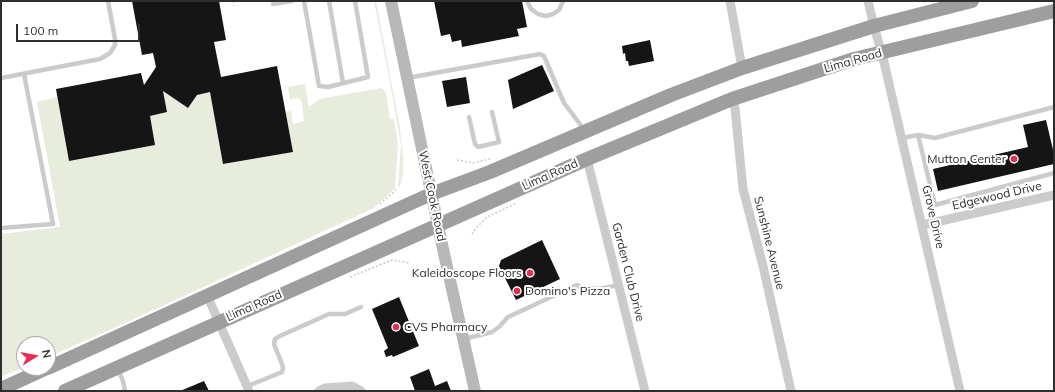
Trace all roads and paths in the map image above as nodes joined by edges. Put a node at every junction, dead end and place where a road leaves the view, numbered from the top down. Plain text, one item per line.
1 (108, 1) edge
2 (233, 1) edge
3 (292, 1) edge
4 (304, 1) edge
5 (329, 1) edge
6 (355, 1) edge
7 (391, 1) edge
8 (527, 1) edge
9 (562, 1) edge
10 (730, 1) edge
11 (868, 1) edge
12 (972, 1) edge
13 (273, 4) dead end
14 (234, 6) dead end
15 (1054, 11) edge
16 (874, 26) junction
17 (882, 52) junction
18 (742, 68) junction
19 (24, 74) junction
20 (1, 78) edge
21 (407, 78) junction
22 (343, 83) junction
23 (732, 99) junction
24 (1054, 106) edge
25 (492, 112) dead end
26 (469, 117) dead end
27 (584, 133) junction
28 (918, 135) junction
29 (902, 138) junction
30 (588, 159) junction
31 (1054, 173) edge
32 (431, 194) junction
33 (1054, 195) edge
34 (517, 203) dead end
35 (923, 225) junction
36 (438, 226) junction
37 (1, 228) edge
38 (472, 234) dead end
39 (619, 285) junction
40 (207, 295) junction
41 (361, 307) dead end
42 (220, 322) junction
43 (463, 339) junction
44 (56, 364) edge
45 (117, 368) junction
46 (30, 376) edge
47 (249, 388) edge
48 (1, 389) edge
49 (65, 391) edge
50 (125, 391) edge
51 (319, 391) edge
52 (361, 391) edge
53 (475, 391) edge
54 (645, 391) edge
55 (791, 391) edge
56 (960, 391) edge

1 - 19 lane
2 - 14 path
3 - 13 lane
4 - 22 lane
5 - 22 lane
6 - 22 lane
7 - 21 main road, West Cook Road
8 - 9 lane
10 - 18 street
11 - 16 street, Grove Drive
12 - 16 highway
15 - 17 highway, Lima Road
16 - 17 street, Grove Drive
16 - 18 highway
17 - 23 highway, Lima Road
17 - 29 street, Grove Drive
18 - 27 highway
19 - 20 lane
19 - 37 lane
21 - 27 lane
21 - 32 main road, West Cook Road
23 - 30 highway, Lima Road
23 - 55 street, Sunshine Avenue
24 - 28 lane
25 - 26 lane
27 - 32 highway
28 - 29 lane
28 - 31 lane
29 - 35 street, Grove Drive
30 - 36 highway, Lima Road
30 - 39 street, Garden Club Drive
32 - 36 main road, West Cook Road
32 - 40 highway
33 - 35 street, Edgewood Drive
34 - 38 path
35 - 56 street, Grove Drive
36 - 42 highway, Lima Road
36 - 43 main road, West Cook Road
39 - 43 lane
39 - 54 street, Garden Club Drive
40 - 42 street
40 - 44 highway
41 - 47 lane
42 - 45 highway, Lima Road
42 - 47 street
43 - 53 main road, West Cook Road
45 - 49 highway, Lima Road
45 - 50 lane
46 - 48 highway
51 - 52 street

